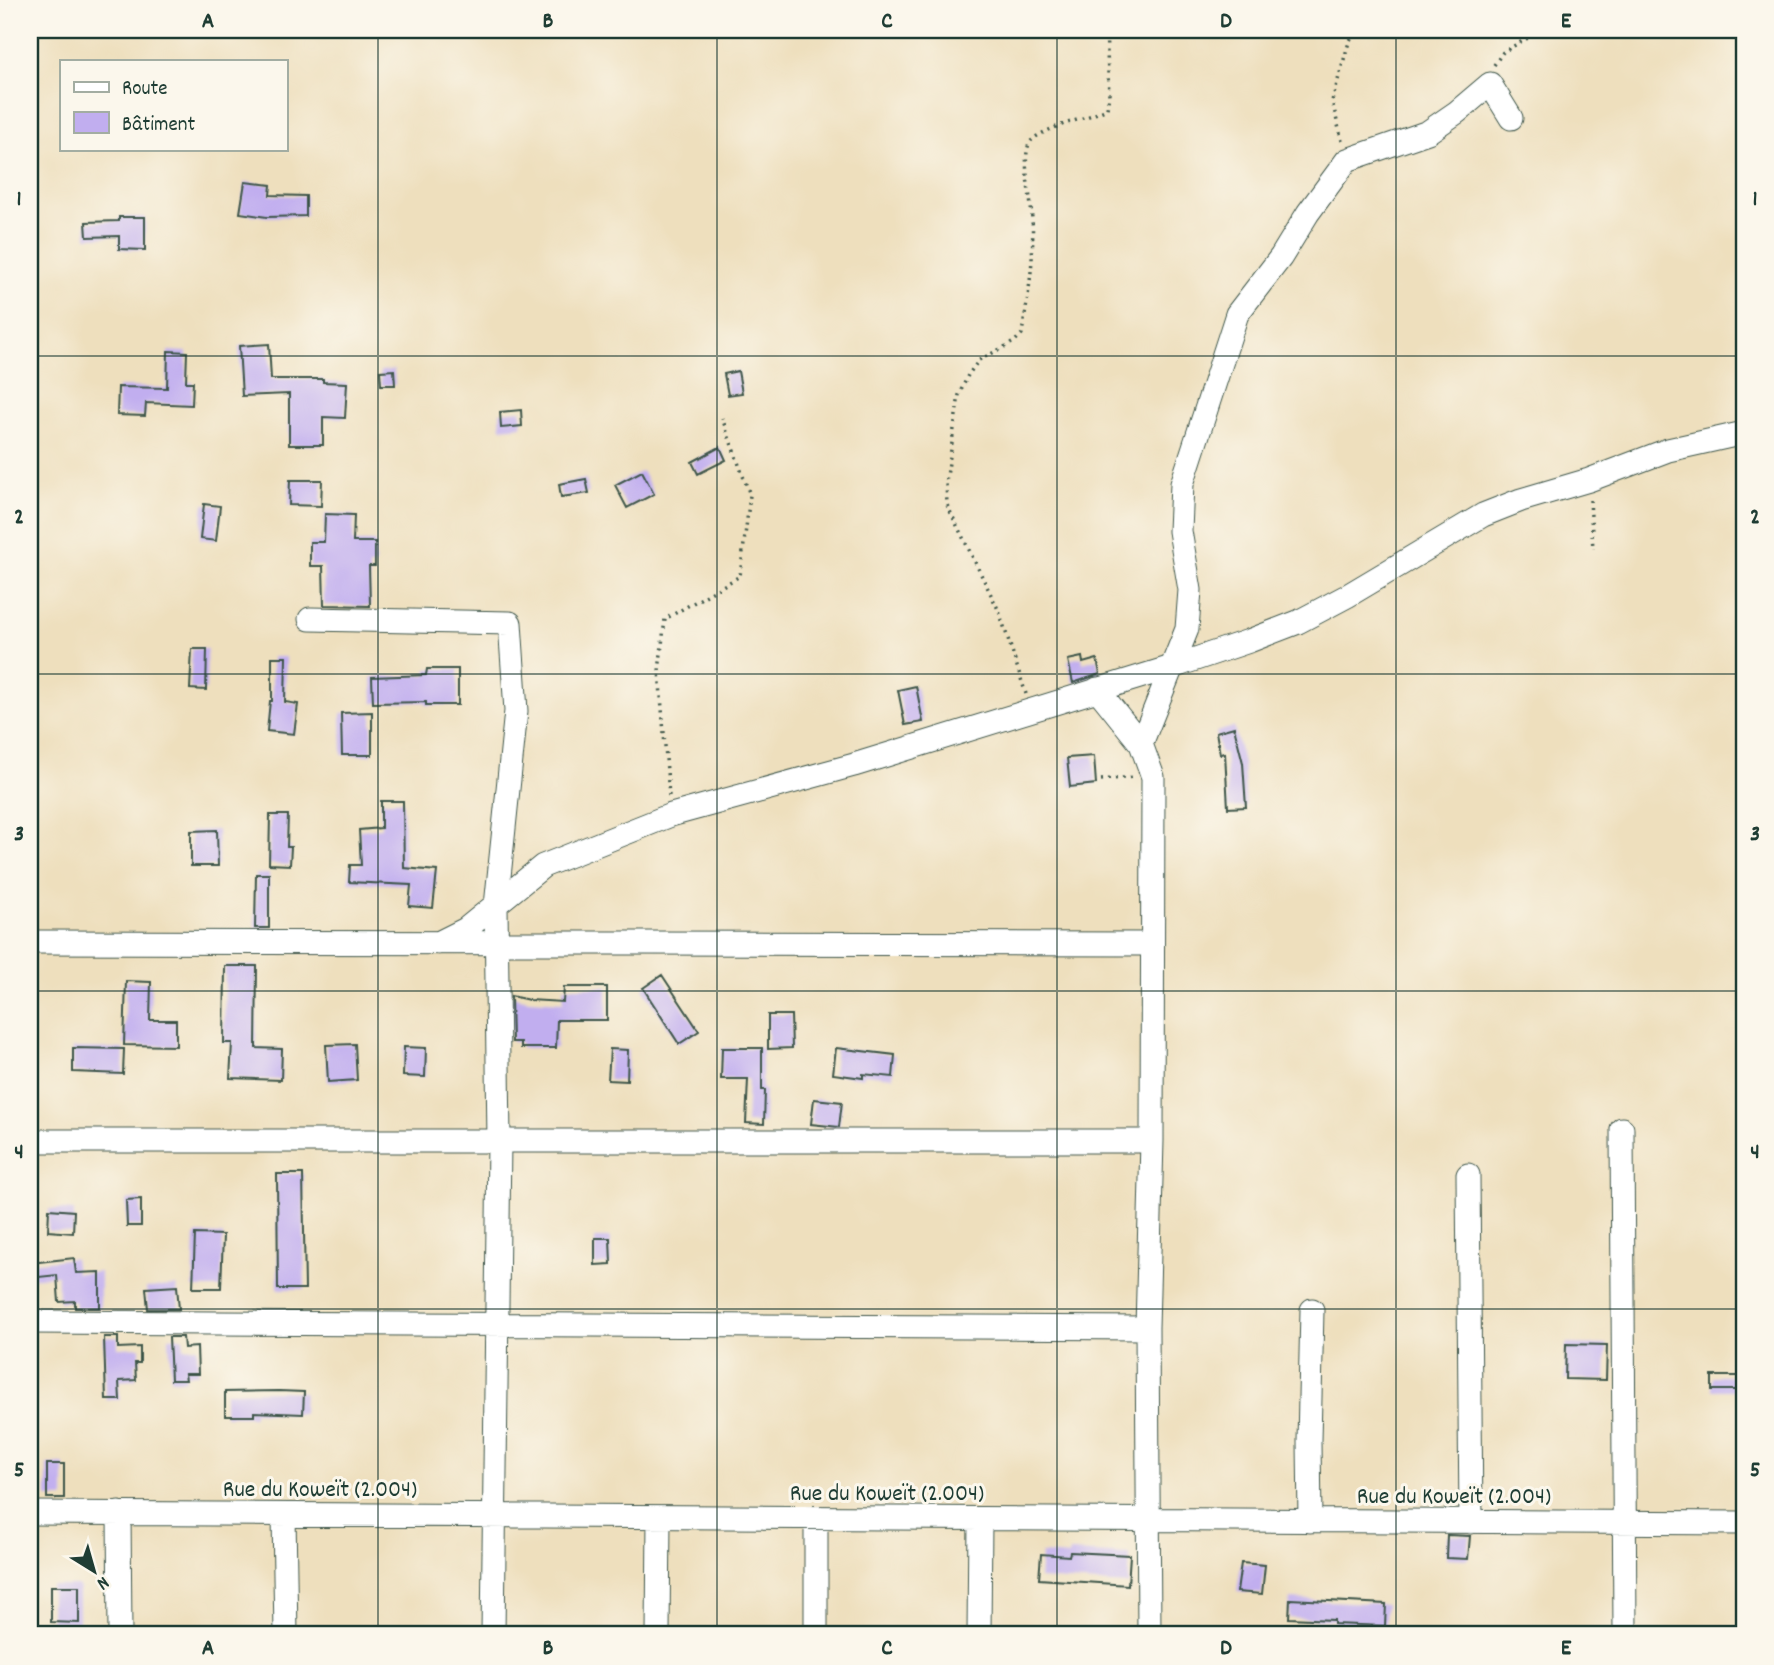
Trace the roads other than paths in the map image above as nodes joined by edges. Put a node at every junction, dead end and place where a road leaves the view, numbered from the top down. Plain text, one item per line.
1 (1511, 118) dead end
2 (1744, 433) edge
3 (310, 619) dead end
4 (1172, 667) junction
5 (1097, 689) junction
6 (1141, 744) junction
7 (496, 906) junction
8 (30, 942) edge
9 (438, 943) junction
10 (497, 943) junction
11 (1152, 944) junction
12 (1622, 1129) dead end
13 (30, 1141) edge
14 (499, 1141) junction
15 (1152, 1141) junction
16 (1468, 1175) dead end
17 (1312, 1310) dead end
18 (30, 1322) edge
19 (495, 1325) junction
20 (1147, 1328) junction
21 (30, 1513) edge
22 (119, 1513) junction
23 (284, 1514) junction
24 (494, 1516) junction
25 (659, 1517) junction
26 (816, 1518) junction
27 (980, 1519) junction
28 (1150, 1520) junction
29 (1310, 1521) junction
30 (1471, 1522) junction
31 (1624, 1522) junction
32 (1744, 1523) edge
33 (120, 1635) edge
34 (286, 1635) edge
35 (494, 1635) edge
36 (658, 1635) edge
37 (816, 1635) edge
38 (979, 1635) edge
39 (1149, 1635) edge
40 (1625, 1635) edge

1 - 4 street
2 - 4 street
3 - 7 street
4 - 5 street
4 - 6 street
5 - 6 street
5 - 7 street
6 - 11 street
7 - 9 street
7 - 10 street
8 - 9 street
9 - 10 street
10 - 11 street
10 - 14 street
11 - 15 street
12 - 31 street
13 - 14 street
14 - 15 street
14 - 19 street
15 - 20 street
16 - 30 street
17 - 29 street
18 - 19 street
19 - 20 street
19 - 24 street
20 - 28 street
21 - 22 street, Rue du Koweït (2.004)
22 - 23 street, Rue du Koweït (2.004)
22 - 33 street
23 - 24 street, Rue du Koweït (2.004)
23 - 34 street
24 - 25 street, Rue du Koweït (2.004)
24 - 35 street
25 - 26 street, Rue du Koweït (2.004)
25 - 36 street
26 - 27 street, Rue du Koweït (2.004)
26 - 37 street
27 - 28 street, Rue du Koweït (2.004)
27 - 38 street
28 - 29 street, Rue du Koweït (2.004)
28 - 39 street
29 - 30 street, Rue du Koweït (2.004)
30 - 31 street, Rue du Koweït (2.004)
31 - 32 street, Rue du Koweït (2.004)
31 - 40 street

